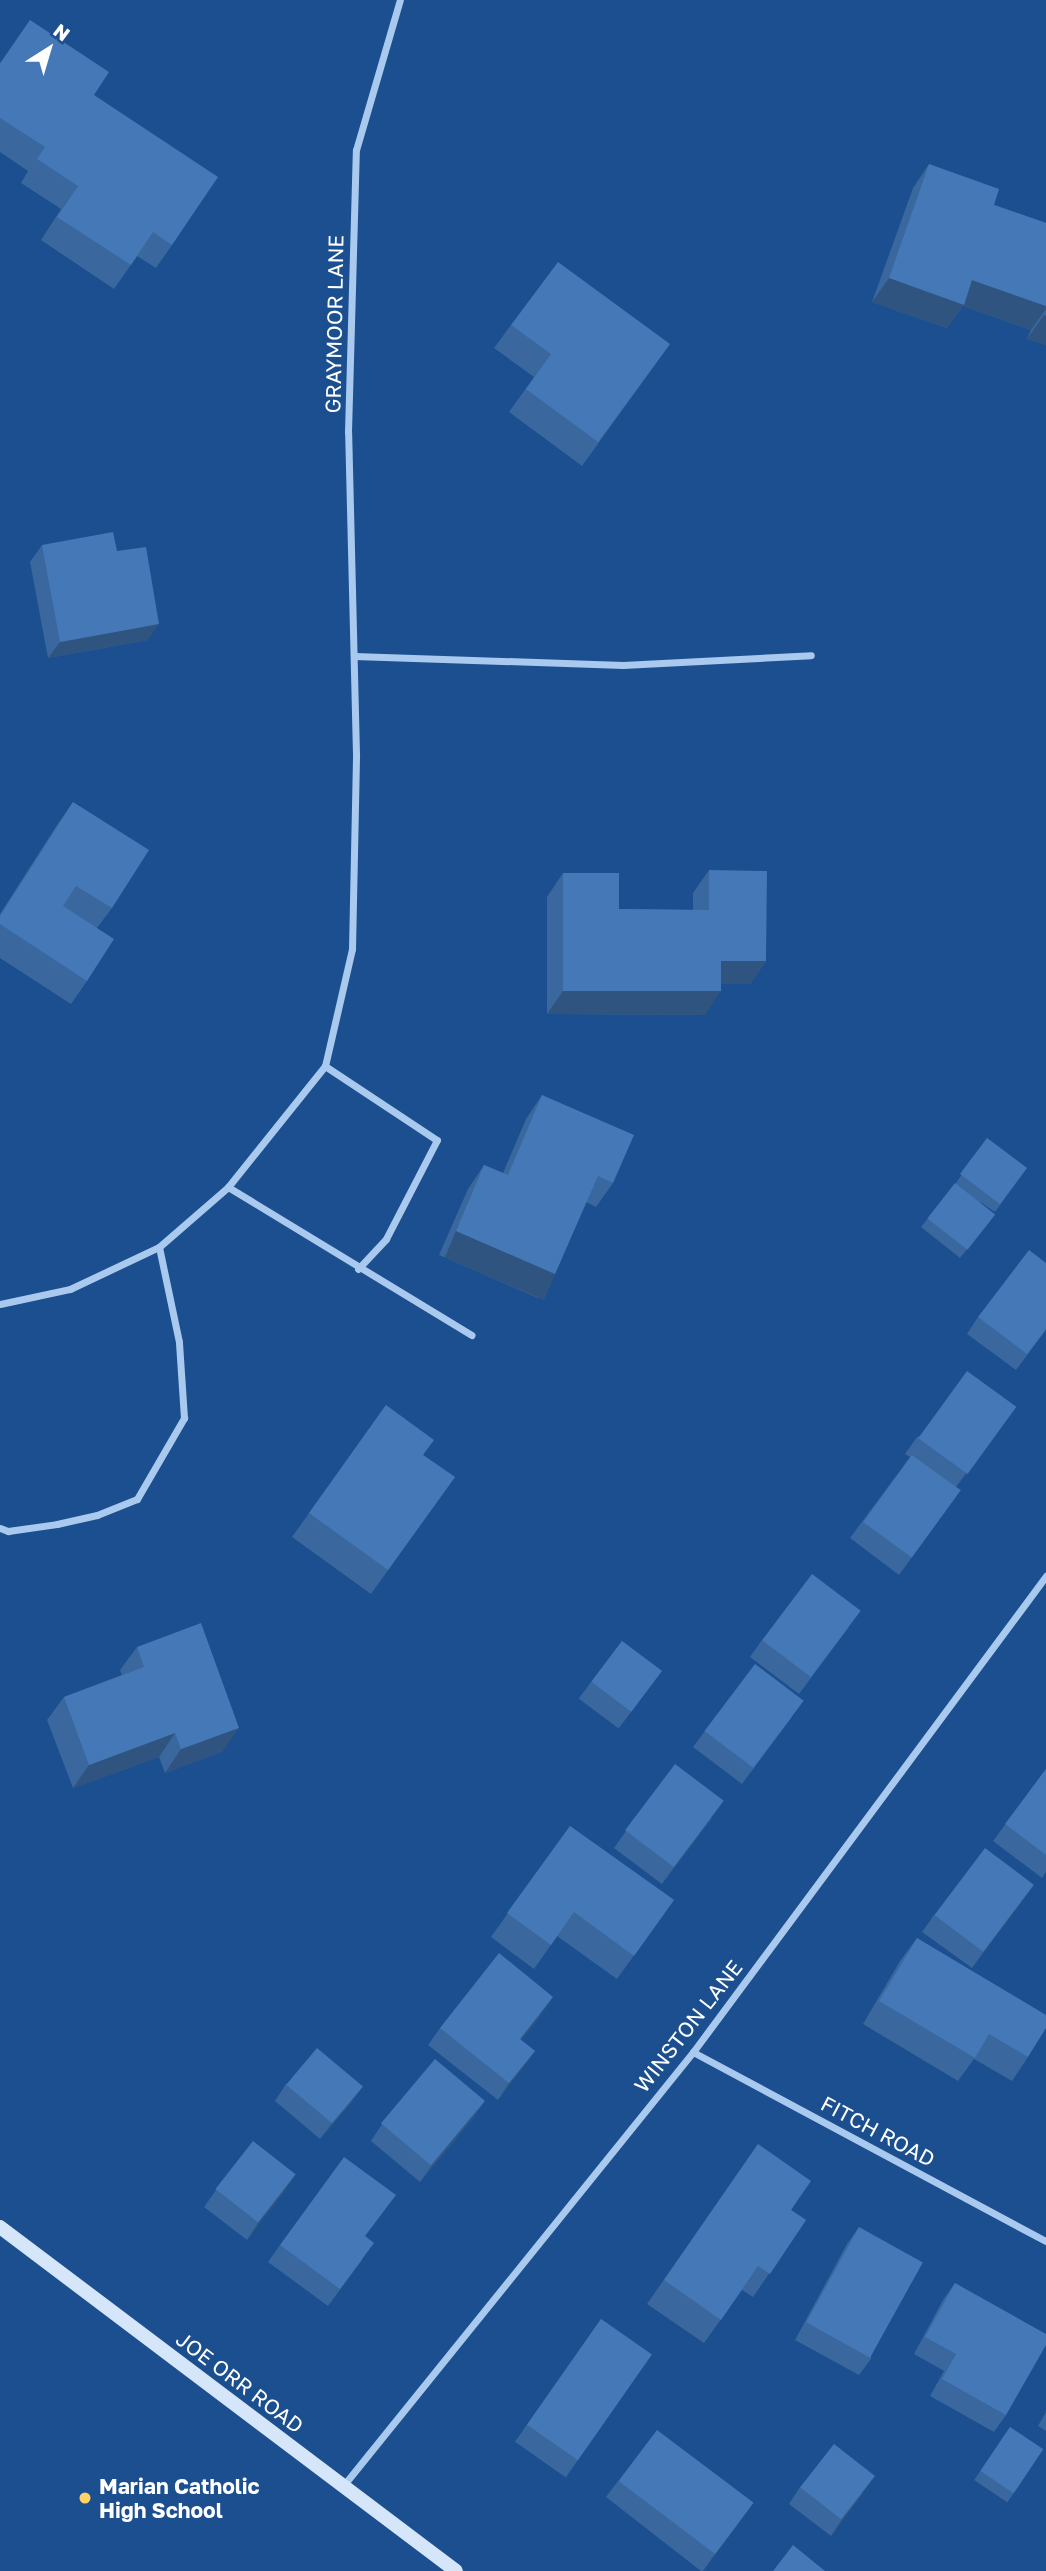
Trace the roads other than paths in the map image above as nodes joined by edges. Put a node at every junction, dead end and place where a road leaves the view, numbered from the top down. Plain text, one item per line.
1 (400, 0) edge
2 (811, 655) dead end
3 (354, 656) junction
4 (325, 1066) junction
5 (228, 1187) junction
6 (159, 1247) junction
7 (358, 1269) junction
8 (0, 1304) edge
9 (471, 1335) dead end
10 (0, 1528) edge
11 (1046, 1576) edge
12 (693, 2052) junction
13 (0, 2227) edge
14 (1046, 2241) edge
15 (343, 2486) junction
16 (456, 2571) edge

1 - 3 street, GRAYMOOR LANE
2 - 3 street
3 - 4 street, GRAYMOOR LANE
4 - 5 street, GRAYMOOR LANE
4 - 7 street
5 - 6 street, GRAYMOOR LANE
5 - 7 street
6 - 8 street, GRAYMOOR LANE
6 - 10 street
7 - 9 street
11 - 12 street, WINSTON LANE
12 - 14 street, FITCH ROAD
12 - 15 street, WINSTON LANE
13 - 15 street, JOE ORR ROAD
15 - 16 street, JOE ORR ROAD

